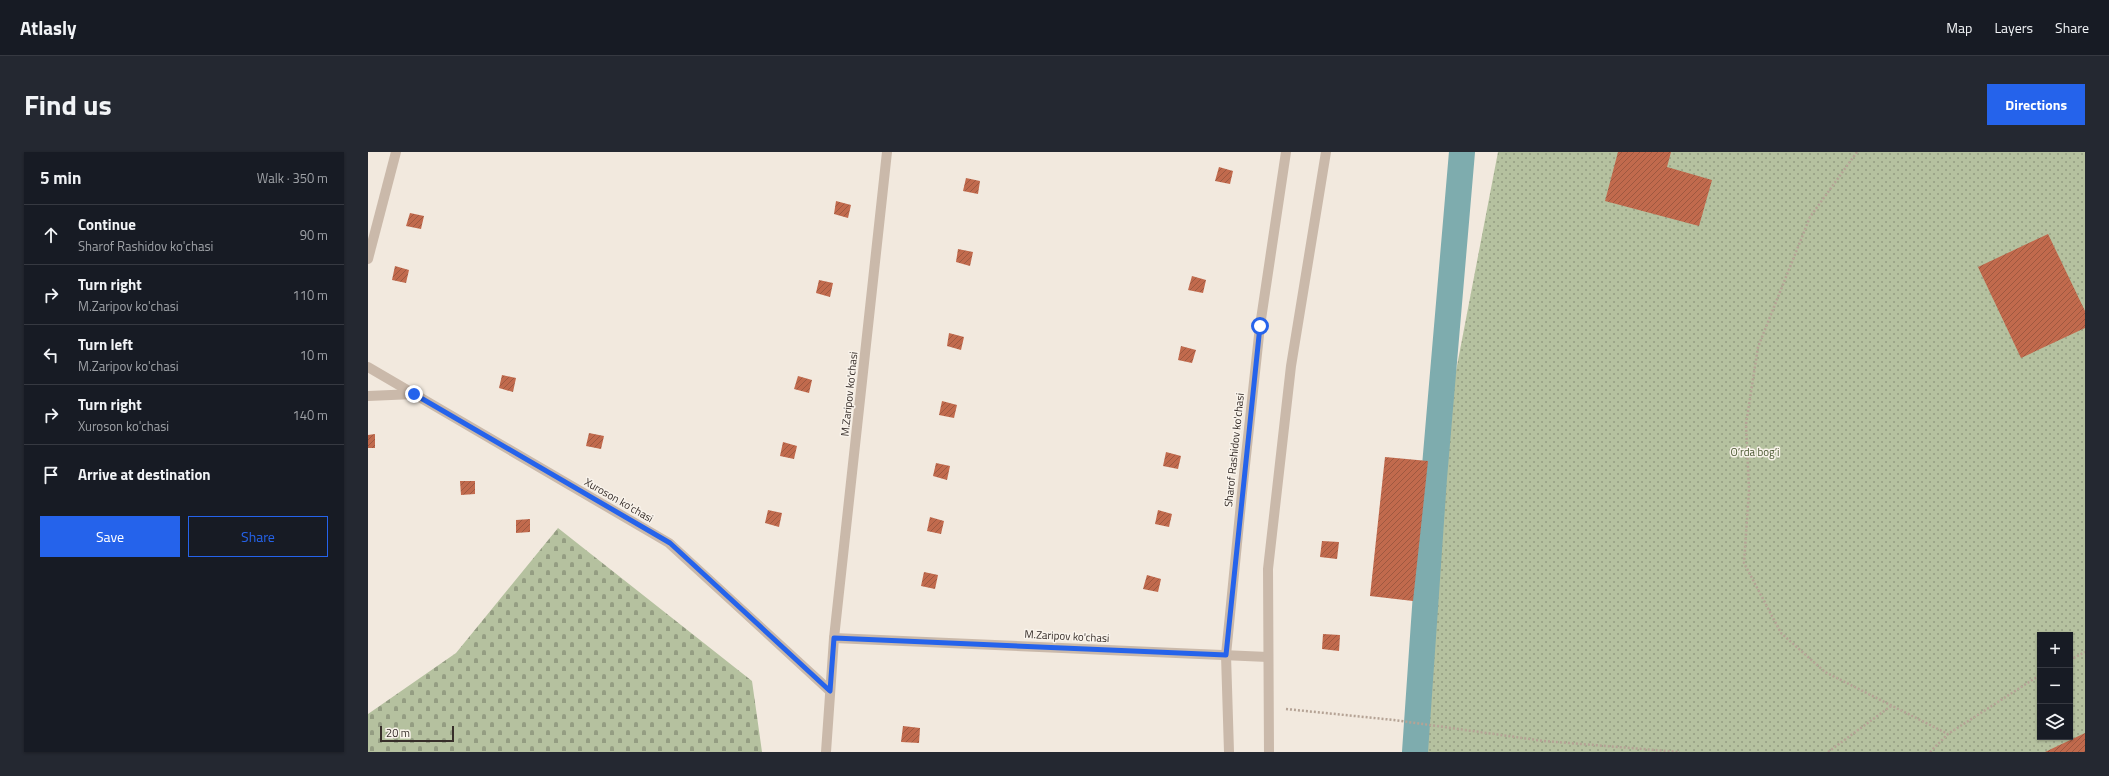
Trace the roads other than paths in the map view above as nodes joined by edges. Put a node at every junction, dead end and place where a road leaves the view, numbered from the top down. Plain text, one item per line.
1 (396, 152) edge
2 (887, 152) edge
3 (1286, 152) edge
4 (1326, 152) edge
5 (368, 259) edge
6 (368, 367) edge
7 (414, 394) junction
8 (368, 396) edge
9 (834, 638) junction
10 (1226, 655) junction
11 (1268, 657) junction
12 (830, 691) junction
13 (826, 752) edge
14 (1229, 752) edge
15 (1269, 752) edge

1 - 5 street
2 - 9 street, M.Zaripov ko'chasi
3 - 10 street, Sharof Rashidov ko'chasi
4 - 11 street
6 - 7 street, Xuroson ko'chasi
7 - 8 street
7 - 12 street, Xuroson ko'chasi
9 - 10 street, M.Zaripov ko'chasi
9 - 12 street, M.Zaripov ko'chasi
10 - 11 street, M.Zaripov ko'chasi
10 - 14 street, Sharof Rashidov ko'chasi
11 - 15 street
12 - 13 street, M.Zaripov ko'chasi

